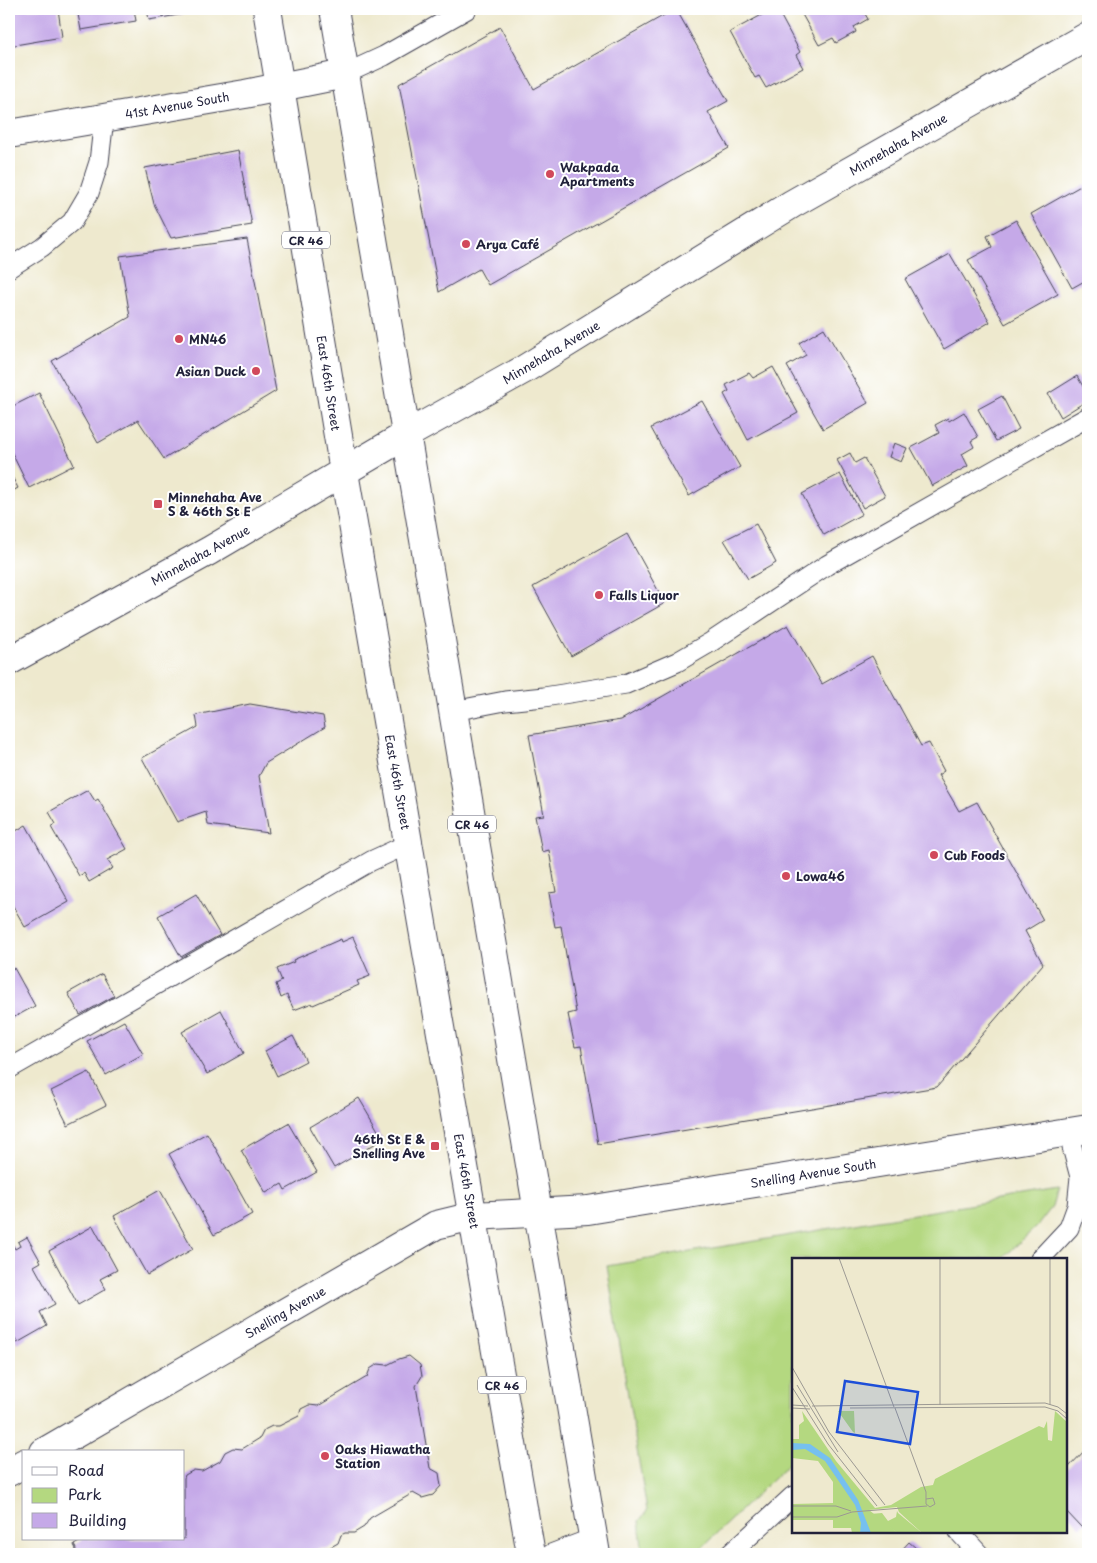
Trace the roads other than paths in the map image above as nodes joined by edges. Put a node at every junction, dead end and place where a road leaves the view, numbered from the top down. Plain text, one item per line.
1 (267, 9) edge
2 (334, 9) edge
3 (467, 9) edge
4 (1088, 36) edge
5 (345, 74) junction
6 (280, 86) junction
7 (104, 118) junction
8 (9, 134) edge
9 (9, 268) edge
10 (1088, 417) edge
11 (406, 435) junction
12 (344, 472) junction
13 (9, 661) edge
14 (453, 712) junction
15 (408, 844) junction
16 (9, 1069) edge
17 (1078, 1130) edge
18 (538, 1213) junction
19 (473, 1216) junction
20 (1041, 1258) edge
21 (47, 1450) edge
22 (22, 1465) edge
23 (9, 1472) edge
24 (792, 1497) edge
25 (959, 1533) edge
26 (594, 1546) edge
27 (531, 1554) edge
28 (551, 1554) edge
29 (730, 1554) edge
30 (979, 1554) edge

1 - 6 main road, East 46th Street / CR 46
2 - 5 main road, CR 46
3 - 5 lane
4 - 11 main road, Minnehaha Avenue
5 - 6 main road, 41st Avenue South
5 - 11 main road, CR 46
6 - 7 main road, 41st Avenue South
6 - 12 main road, East 46th Street / CR 46
7 - 8 main road, 41st Avenue South
7 - 9 lane
10 - 14 lane
11 - 12 main road, Minnehaha Avenue
11 - 14 main road, CR 46
12 - 13 main road, Minnehaha Avenue
12 - 15 main road, East 46th Street / CR 46
14 - 18 main road, CR 46
15 - 16 lane
15 - 19 main road, East 46th Street / CR 46
17 - 18 main road, Snelling Avenue South
17 - 20 lane
18 - 19 main road, Snelling Avenue
18 - 26 main road, CR 46
19 - 21 main road, Snelling Avenue
19 - 27 main road, East 46th Street / CR 46
22 - 23 main road
24 - 29 lane
25 - 30 lane
26 - 28 lane

